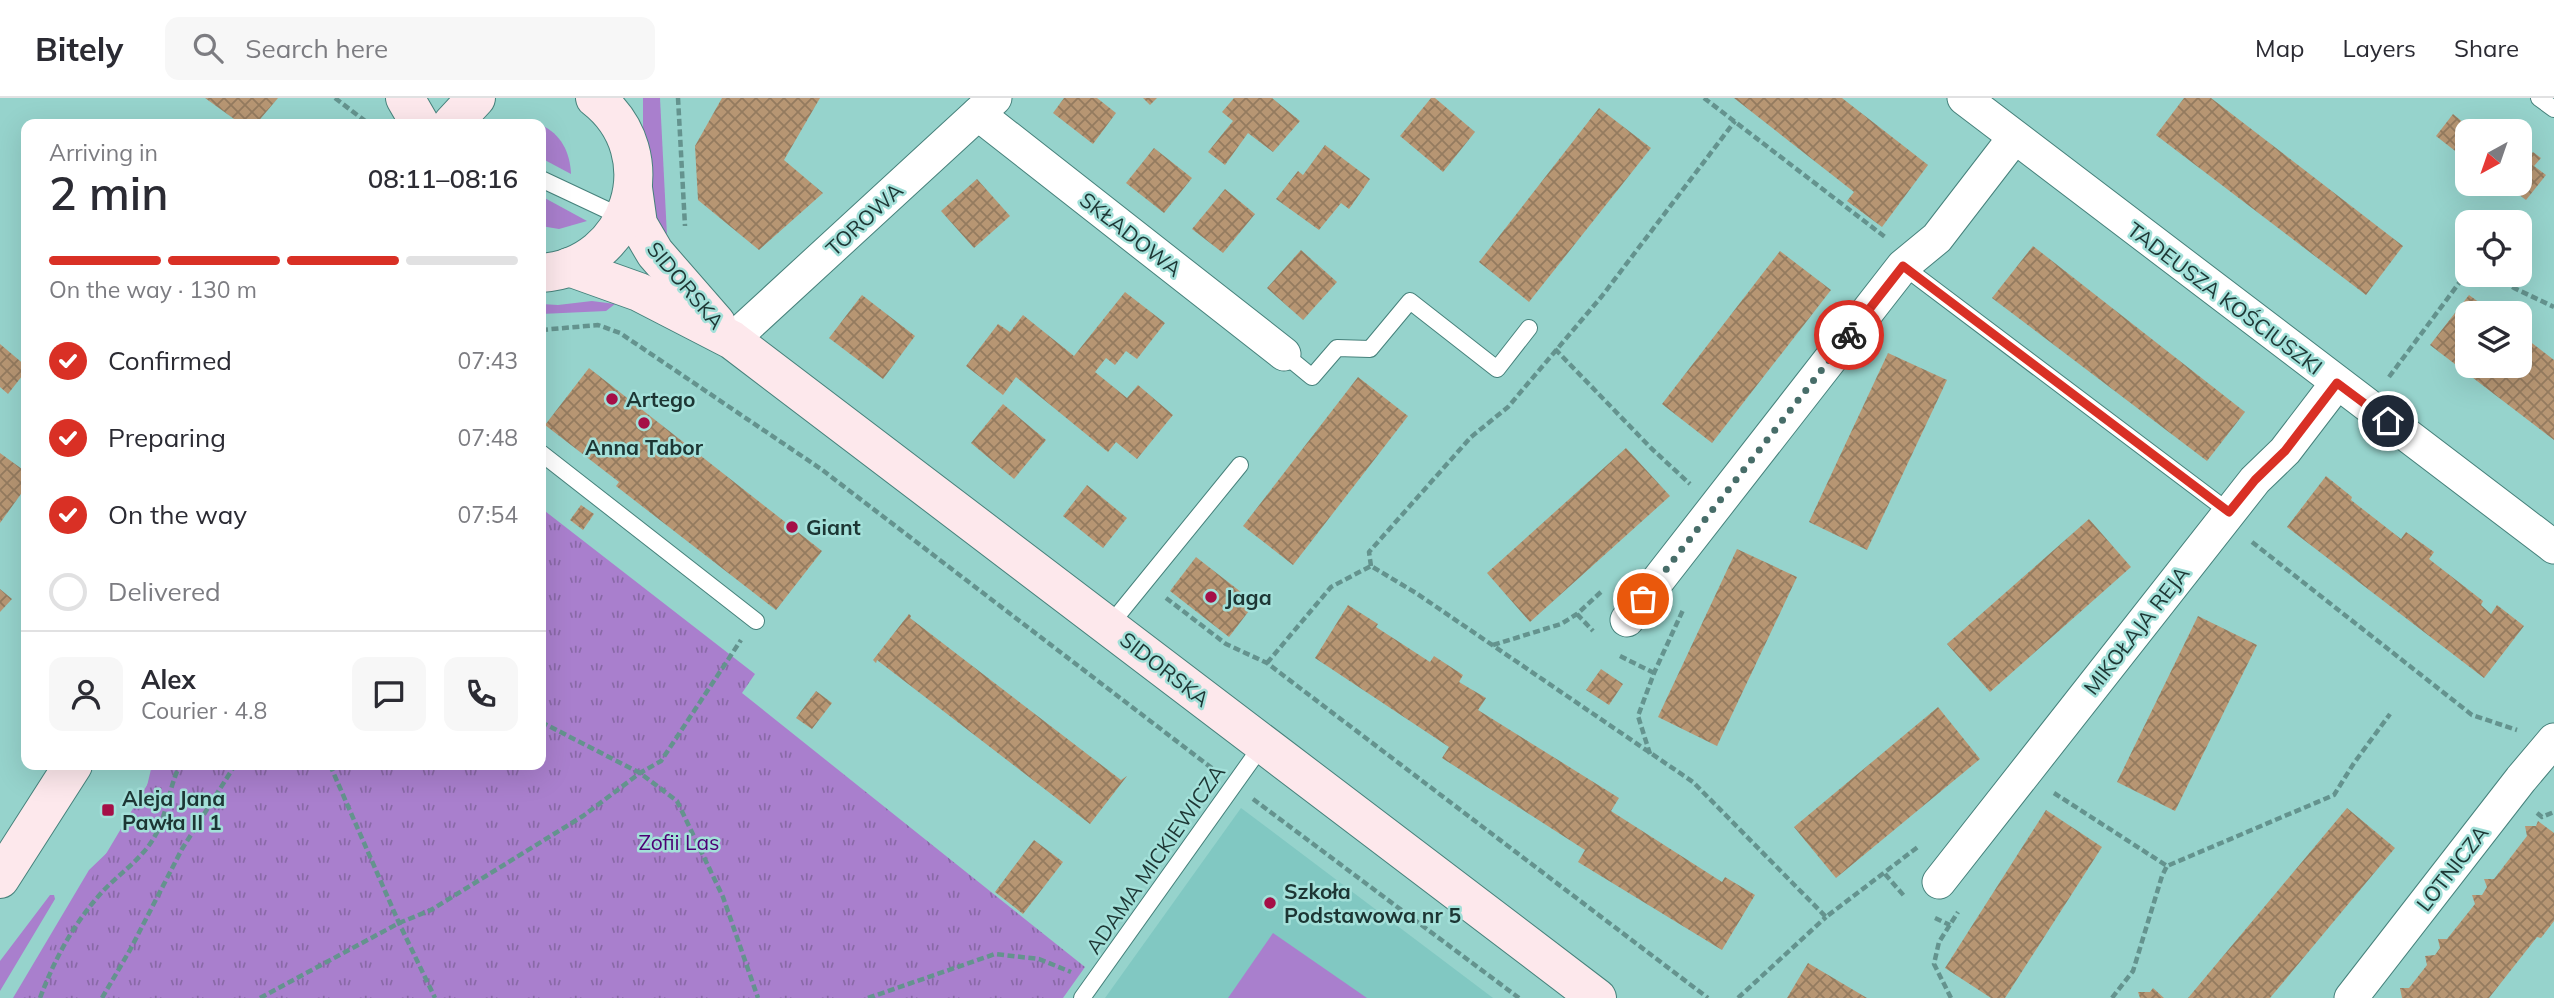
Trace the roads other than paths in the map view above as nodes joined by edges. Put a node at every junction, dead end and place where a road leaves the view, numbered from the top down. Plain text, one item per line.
1 (405, 98) edge
2 (475, 98) edge
3 (595, 98) edge
4 (1964, 98) edge
5 (2539, 98) edge
6 (987, 106) edge
7 (2554, 109) edge
8 (624, 114) edge
9 (417, 119) edge
10 (456, 119) edge
11 (2014, 138) junction
12 (546, 180) edge
13 (628, 203) junction
14 (1896, 253) junction
15 (555, 270) edge
16 (1529, 328) road end
17 (732, 340) junction
18 (1284, 354) joint
19 (2337, 383) junction
20 (546, 457) edge
21 (1240, 465) dead end
22 (2229, 512) junction
23 (2554, 547) edge
24 (1627, 620) dead end
25 (756, 621) road end
26 (1109, 626) junction
27 (2538, 736) edge
28 (1263, 744) junction
29 (70, 770) edge
30 (0, 879) edge
31 (1939, 882) dead end
32 (1082, 998) edge
33 (1597, 998) edge
34 (2351, 998) edge

1 - 9 street
2 - 10 street
3 - 8 street
4 - 11 street, TADEUSZA KOŚCIUSZKI
5 - 7 lane
6 - 17 street, TOROWA
6 - 18 street, SKŁADOWA
8 - 13 street, SIDORSKA
11 - 14 street
11 - 19 street, TADEUSZA KOŚCIUSZKI
12 - 13 lane
13 - 15 street
13 - 17 street, SIDORSKA
14 - 22 lane
14 - 24 street
15 - 17 street, SIDORSKA
16 - 18 lane
17 - 26 street, SIDORSKA
19 - 22 street, MIKOŁAJA REJA
19 - 23 street, TADEUSZA KOŚCIUSZKI
20 - 25 lane
21 - 26 lane
22 - 31 street, MIKOŁAJA REJA
26 - 28 street, SIDORSKA
27 - 34 street, LOTNICZA
28 - 32 lane, ADAMA MICKIEWICZA
28 - 33 street, SIDORSKA
29 - 30 street

